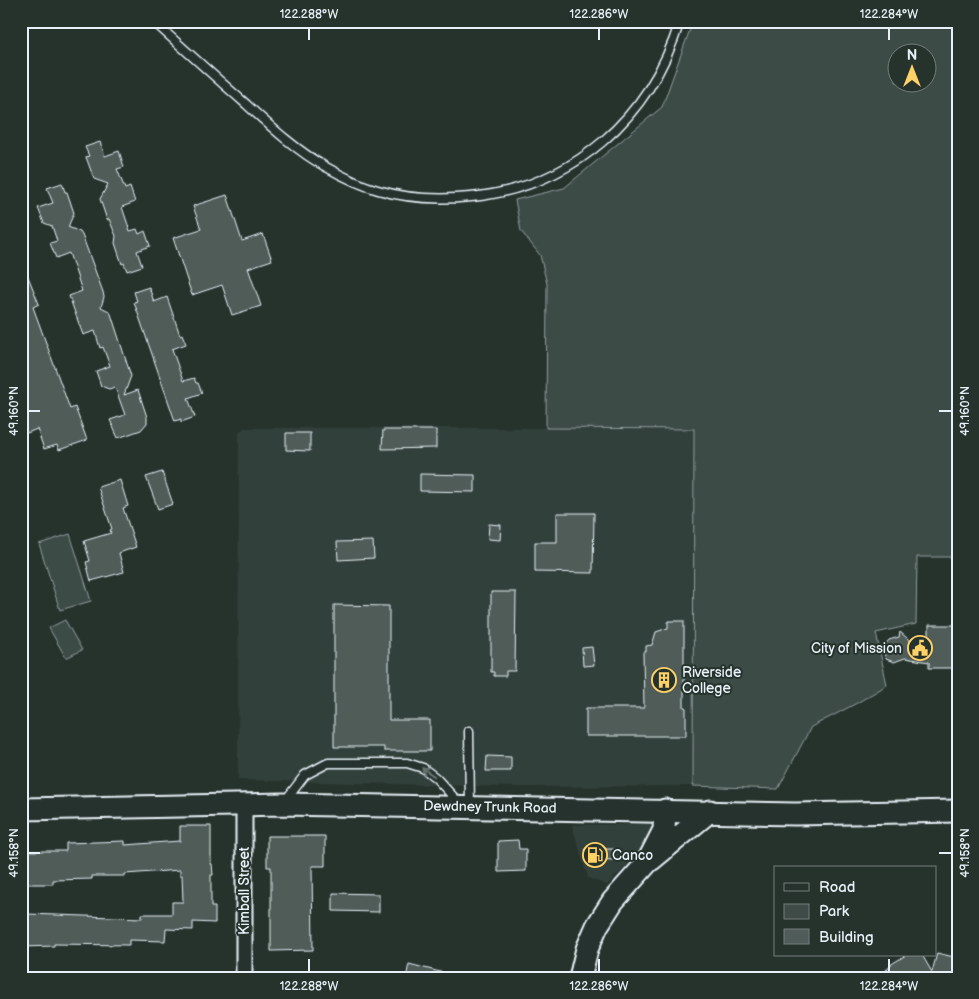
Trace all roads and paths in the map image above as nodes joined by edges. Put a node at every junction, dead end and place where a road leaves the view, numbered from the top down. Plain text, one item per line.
1 (153, 21) edge
2 (680, 21) edge
3 (469, 731) dead end
4 (244, 804) junction
5 (283, 804) junction
6 (466, 807) junction
7 (21, 809) edge
8 (665, 810) junction
9 (710, 811) junction
10 (958, 811) edge
11 (647, 863) junction
12 (244, 978) edge
13 (580, 978) edge

1 - 2 lane
3 - 6 lane
4 - 5 main road, Dewdney Trunk Road
4 - 7 main road, Dewdney Trunk Road
4 - 12 street, Kimball Street
5 - 6 main road, Dewdney Trunk Road
6 -> 5 lane
6 - 8 main road, Dewdney Trunk Road
8 - 9 main road, Dewdney Trunk Road
8 - 11 main road
9 - 10 main road, Dewdney Trunk Road
9 - 11 main road
11 - 13 main road

